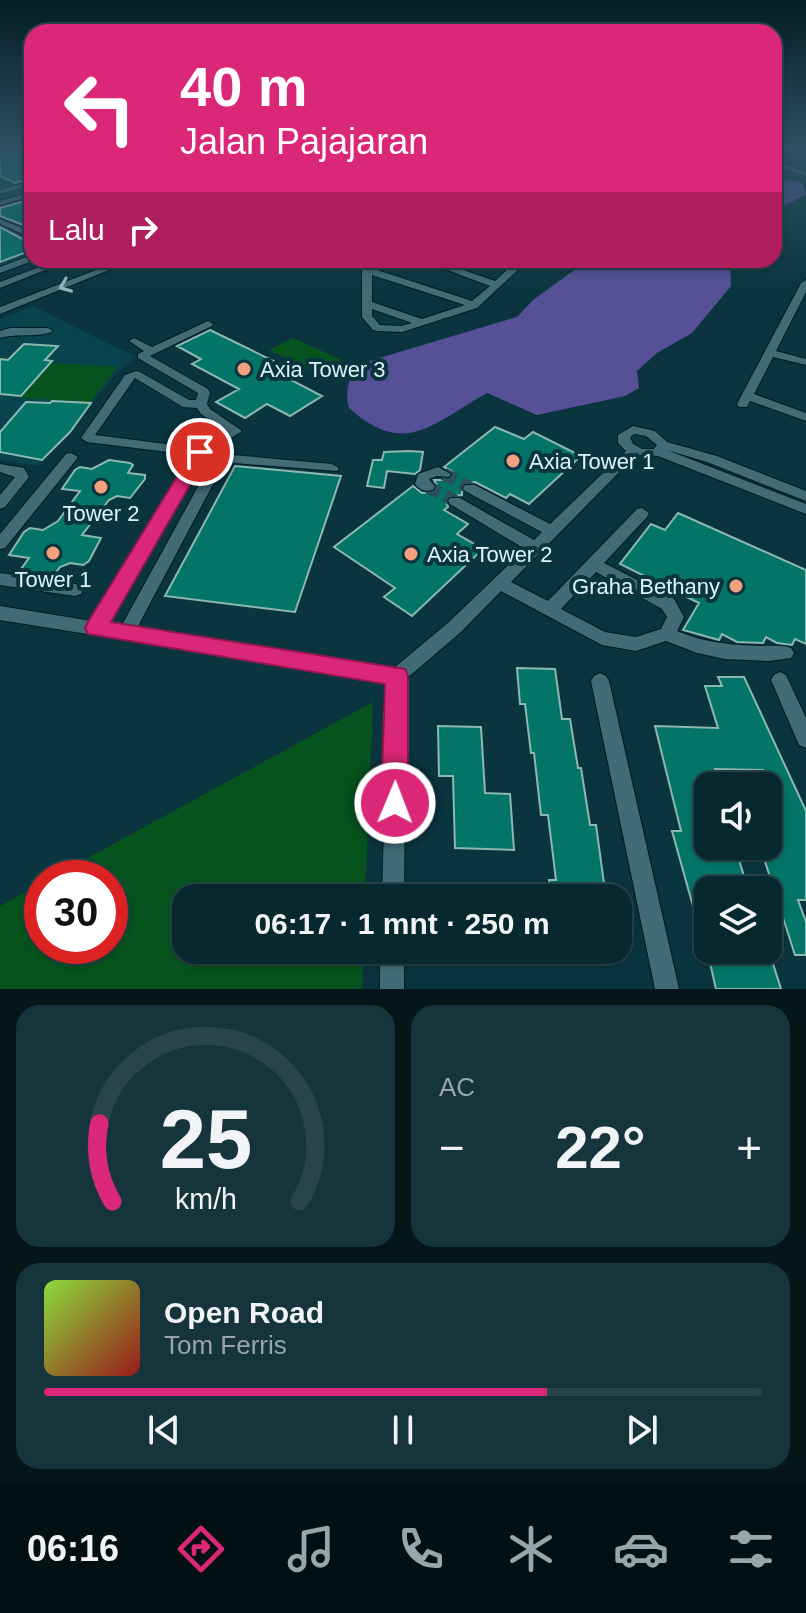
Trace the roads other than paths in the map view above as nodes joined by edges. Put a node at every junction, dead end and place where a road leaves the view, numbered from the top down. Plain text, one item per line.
1 (21, 197) edge
2 (0, 203) edge
3 (0, 221) edge
4 (24, 229) edge
5 (24, 261) edge
6 (43, 268) edge
7 (110, 268) edge
8 (370, 268) edge
9 (448, 268) edge
10 (515, 268) edge
11 (0, 270) edge
12 (367, 270) junction
13 (2, 282) edge
14 (806, 283) edge
15 (497, 285) junction
16 (367, 304) junction
17 (798, 304) edge
18 (473, 306) junction
19 (0, 311) edge
20 (806, 311) edge
21 (423, 323) junction
22 (208, 324) dead end
23 (48, 331) dead end
24 (0, 335) edge
25 (134, 341) dead end
26 (770, 349) junction
27 (152, 351) junction
28 (806, 355) edge
29 (806, 362) edge
30 (201, 404) junction
31 (806, 417) edge
32 (661, 448) junction
33 (633, 451) junction
34 (200, 452) junction
35 (71, 457) dead end
36 (0, 468) edge
37 (332, 468) dead end
38 (444, 474) dead end
39 (428, 487) dead end
40 (470, 488) tunnel mouth
41 (806, 496) edge
42 (455, 501) tunnel mouth
43 (0, 504) edge
44 (806, 509) edge
45 (642, 513) dead end
46 (551, 531) junction
47 (0, 544) edge
48 (534, 547) junction
49 (594, 564) junction
50 (0, 579) edge
51 (501, 584) junction
52 (75, 590) dead end
53 (550, 610) junction
54 (0, 613) edge
55 (96, 628) junction
56 (126, 633) junction
57 (667, 634) junction
58 (785, 653) dead end
59 (397, 676) junction
60 (780, 680) dead end
61 (600, 681) dead end
62 (806, 739) edge
63 (393, 884) edge
64 (392, 964) edge
65 (392, 989) edge
66 (667, 989) edge

1 - 2 street
3 - 4 street
5 - 11 street
6 - 13 street
7 -> 19 street
8 - 12 street
9 - 15 street
10 - 15 street
12 - 16 street
12 - 18 street
14 - 17 street
15 - 18 street
16 - 21 street
16 - 21 street
17 - 20 street
17 - 26 street
18 - 21 street
22 - 27 street
23 - 24 street
25 - 27 street
26 - 28 street
26 - 29 street
26 - 31 street
27 - 30 street
30 - 34 street
30 - 34 street
32 - 33 street
32 - 33 street
32 - 41 street
32 - 44 street
33 - 46 street
34 - 55 street
35 - 47 street
36 - 43 street
37 - 56 street
38 - 39 street
40 - 46 street
42 - 48 street
45 - 49 street
46 - 48 street
48 - 51 street
49 - 53 street
49 - 57 street
50 - 52 street
51 - 53 street
51 - 59 street
53 - 57 street
54 - 55 street
55 - 56 street
56 - 59 street
57 - 58 street
59 - 63 street
60 - 62 street
61 - 66 street
64 - 65 street

